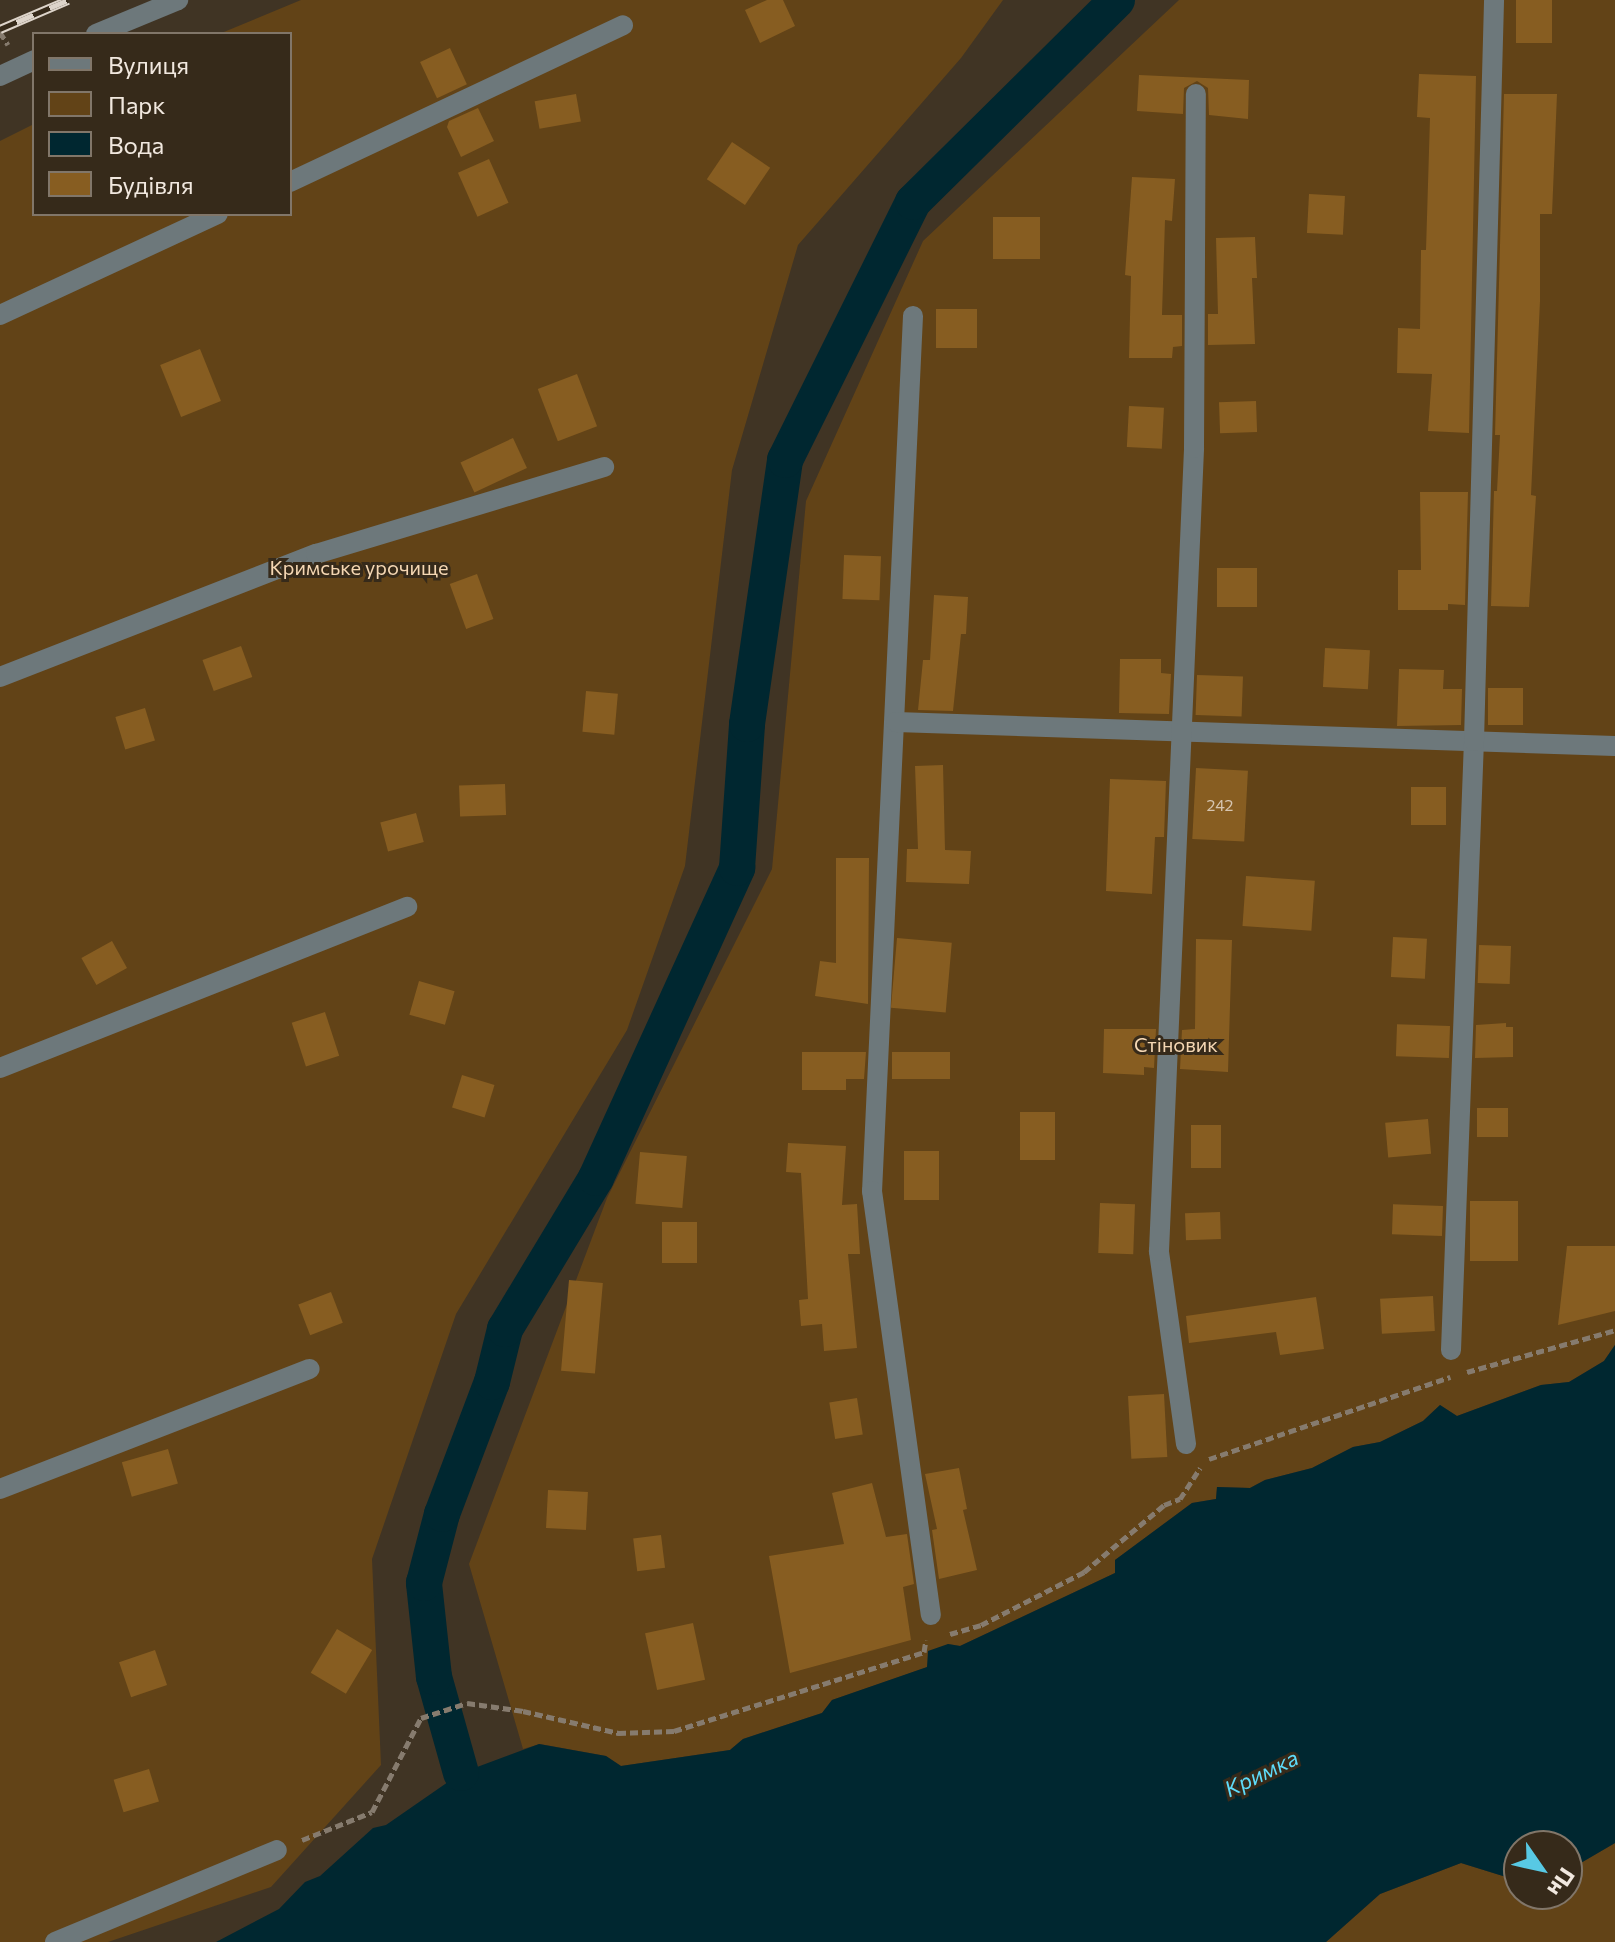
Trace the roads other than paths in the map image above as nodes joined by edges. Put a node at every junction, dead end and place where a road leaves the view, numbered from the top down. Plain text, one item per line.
1 (178, 0) edge
2 (1494, 0) edge
3 (623, 25) dead end
4 (101, 32) edge
5 (32, 61) edge
6 (0, 76) edge
7 (1196, 94) dead end
8 (292, 181) edge
9 (214, 216) edge
10 (0, 315) edge
11 (913, 316) dead end
12 (604, 467) dead end
13 (0, 677) edge
14 (896, 722) junction
15 (1181, 733) junction
16 (1474, 741) junction
17 (1615, 746) edge
18 (407, 907) dead end
19 (0, 1068) edge
20 (1451, 1350) dead end
21 (310, 1369) dead end
22 (1186, 1444) dead end
23 (0, 1489) edge
24 (931, 1615) road end
25 (277, 1850) road end
26 (55, 1942) edge

1 - 4 lane
2 - 16 lane
3 - 8 lane
5 - 6 lane
7 - 15 lane
9 - 10 lane
11 - 14 lane
12 - 13 lane
14 - 15 lane
14 - 24 lane
15 - 16 lane
15 - 22 lane
16 - 17 lane
16 - 20 lane
18 - 19 lane
21 - 23 lane
25 - 26 lane

